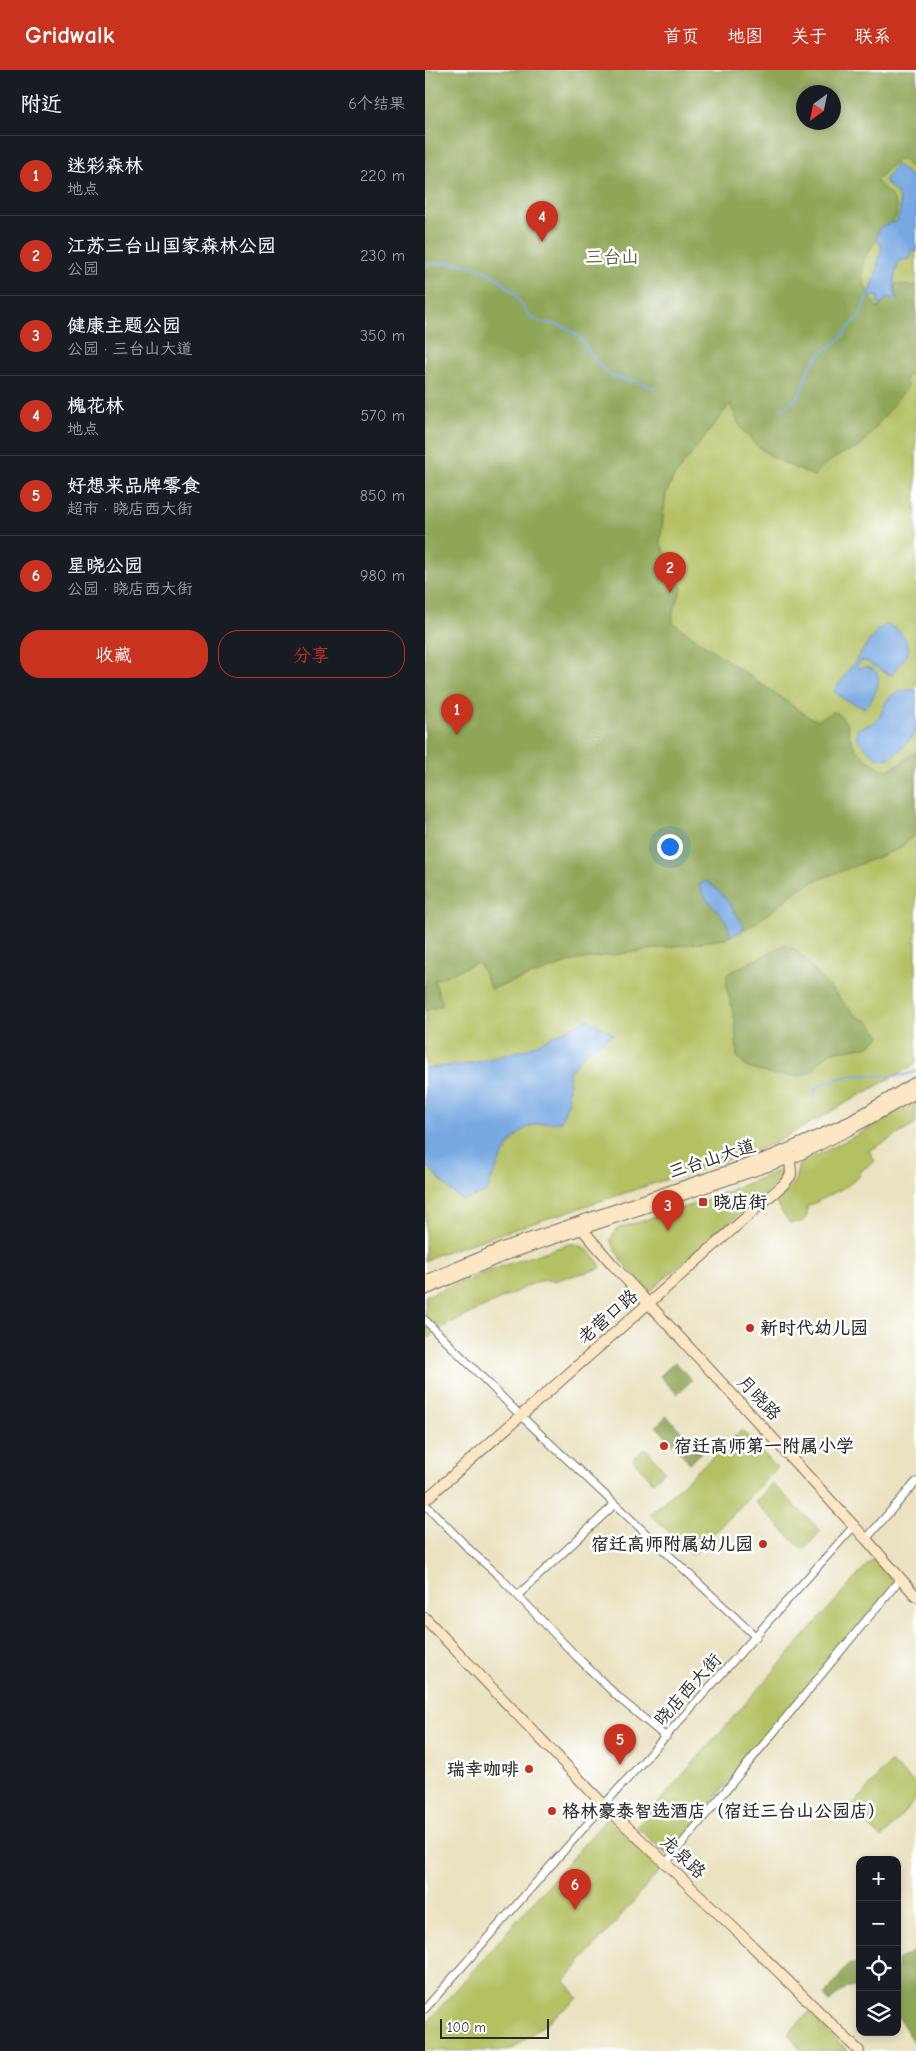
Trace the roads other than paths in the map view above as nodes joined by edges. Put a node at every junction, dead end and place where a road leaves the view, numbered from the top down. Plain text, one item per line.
1 (916, 1082) edge
2 (916, 1093) edge
3 (788, 1154) junction
4 (581, 1225) junction
5 (425, 1281) edge
6 (425, 1290) edge
7 (649, 1303) junction
8 (425, 1320) edge
9 (520, 1415) junction
10 (916, 1482) edge
11 (425, 1500) edge
12 (425, 1504) edge
13 (614, 1505) junction
14 (855, 1526) junction
15 (866, 1539) junction
16 (901, 1578) junction
17 (518, 1595) junction
18 (916, 1596) edge
19 (425, 1618) edge
20 (756, 1637) junction
21 (666, 1737) junction
22 (604, 1805) junction
23 (665, 1863) junction
24 (425, 2009) edge
25 (859, 2051) edge

1 - 3 street, 三台山大道
2 - 3 street, 三台山大道
3 - 4 street, 三台山大道
3 - 7 street, 老营口路
4 - 5 street, 三台山大道
4 - 6 street, 三台山大道
4 - 7 street, 月晓路
7 - 9 street, 老营口路
7 - 14 street, 月晓路
8 - 9 street
9 - 11 street, 老营口路
9 - 13 street
10 - 15 street
12 - 17 street
13 - 17 street
13 - 20 street
14 - 15 street, 月晓路
14 - 20 street, 晓店西大街
15 - 16 street, 月晓路
16 - 18 street, 月晓路
16 - 23 street
17 - 21 street
19 - 22 street, 龙泉路
20 - 21 street, 晓店西大街
21 - 22 street, 晓店西大街
22 - 23 street, 龙泉路
22 - 24 street, 晓店西大街
23 - 25 street, 龙泉路

